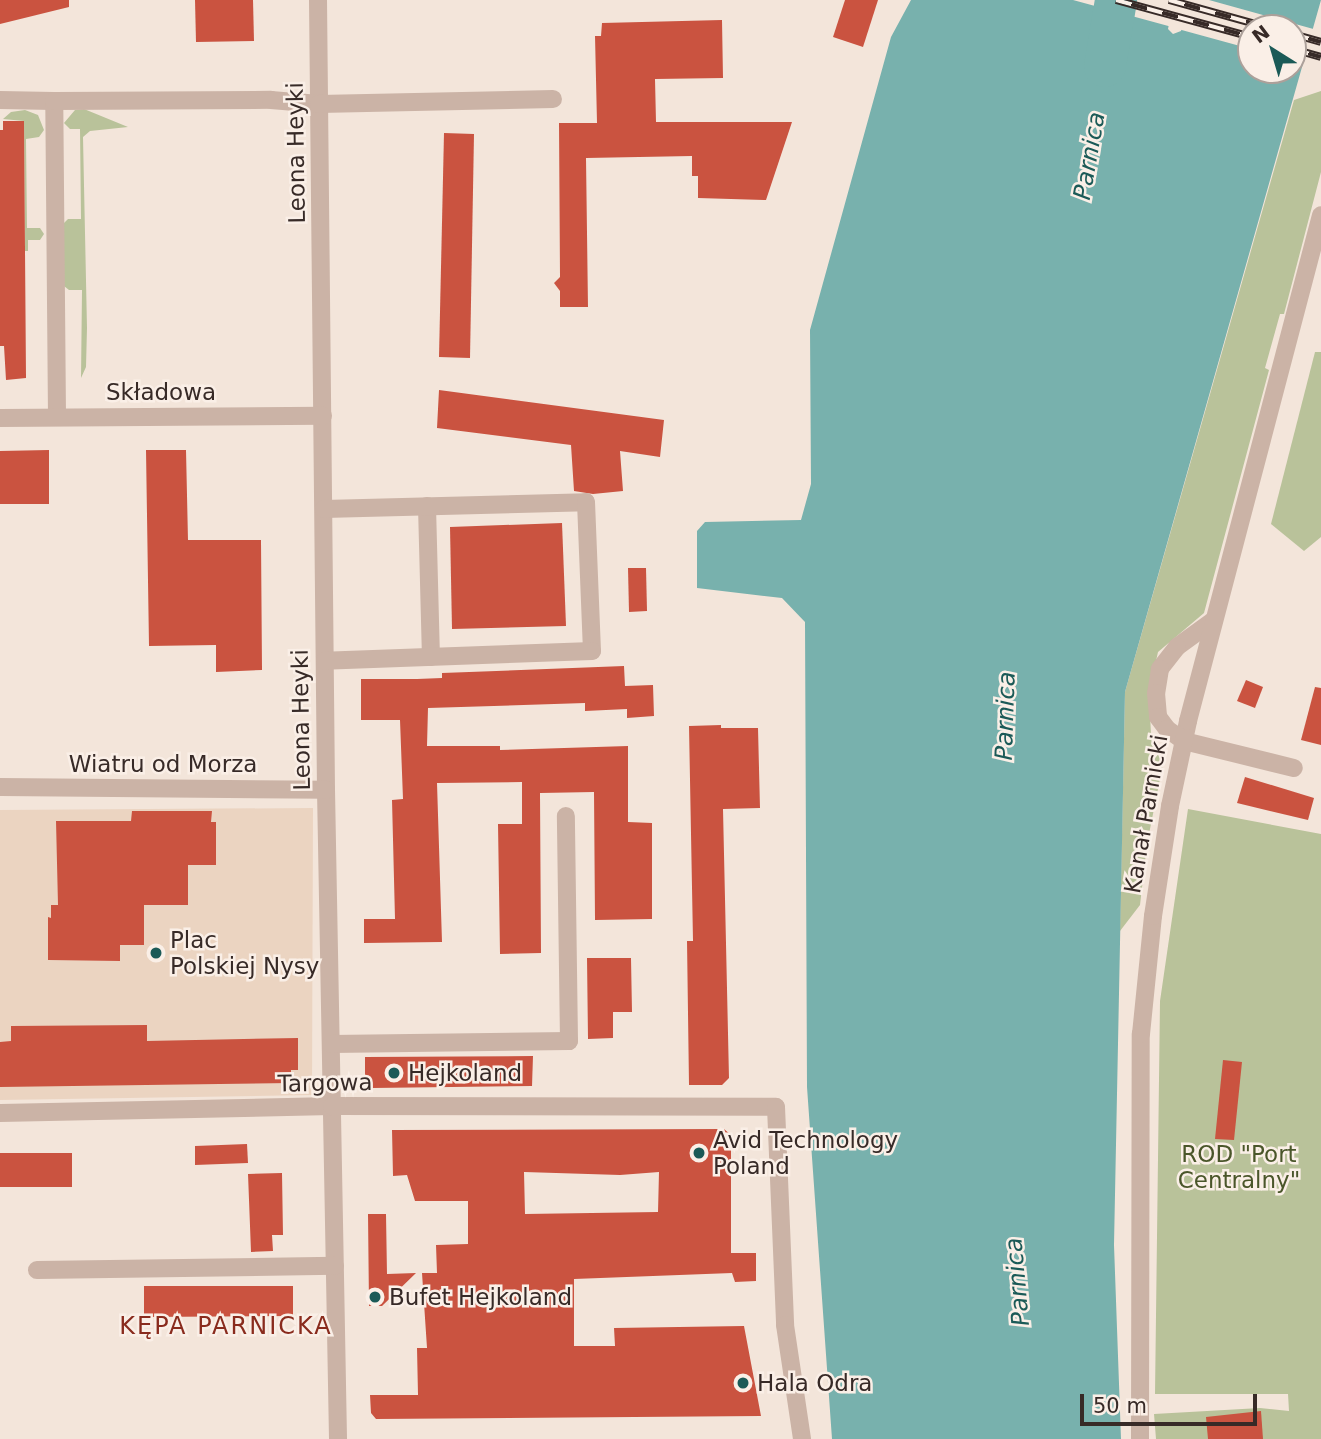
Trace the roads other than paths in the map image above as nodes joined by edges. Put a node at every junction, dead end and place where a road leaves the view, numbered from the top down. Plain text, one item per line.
1 (318, 0) edge
2 (553, 99) dead end
3 (0, 100) edge
4 (54, 101) junction
5 (320, 104) junction
6 (1321, 215) edge
7 (57, 416) junction
8 (323, 416) junction
9 (0, 418) edge
10 (427, 506) junction
11 (324, 509) junction
12 (1214, 620) junction
13 (431, 657) junction
14 (325, 661) junction
15 (1184, 740) junction
16 (1294, 768) dead end
17 (0, 787) edge
18 (326, 790) junction
19 (566, 816) dead end
20 (331, 1044) junction
21 (332, 1106) junction
22 (0, 1113) edge
23 (335, 1266) junction
24 (37, 1270) dead end
25 (338, 1439) edge
26 (802, 1439) edge
27 (1140, 1439) edge

1 - 5 street, Leona Heyki
2 - 5 street
3 - 4 street
4 - 5 street
4 - 7 street
5 - 8 street, Leona Heyki
6 - 12 street, Kanał Parnicki
7 - 8 street, Składowa
7 - 9 street, Składowa
8 - 11 street, Leona Heyki
10 - 11 street
10 - 13 street
10 - 13 street
11 - 14 street, Leona Heyki
12 - 15 street, Kanał Parnicki
12 - 15 street
13 - 14 street
14 - 18 street, Leona Heyki
15 - 16 street
15 - 27 street, Kanał Parnicki
17 - 18 street, Wiatru od Morza
18 - 20 street, Leona Heyki
19 - 20 street
20 - 21 street, Leona Heyki
21 - 22 street, Targowa
21 - 23 street, Leona Heyki
21 - 26 street, Targowa
23 - 24 street
23 - 25 street, Leona Heyki

